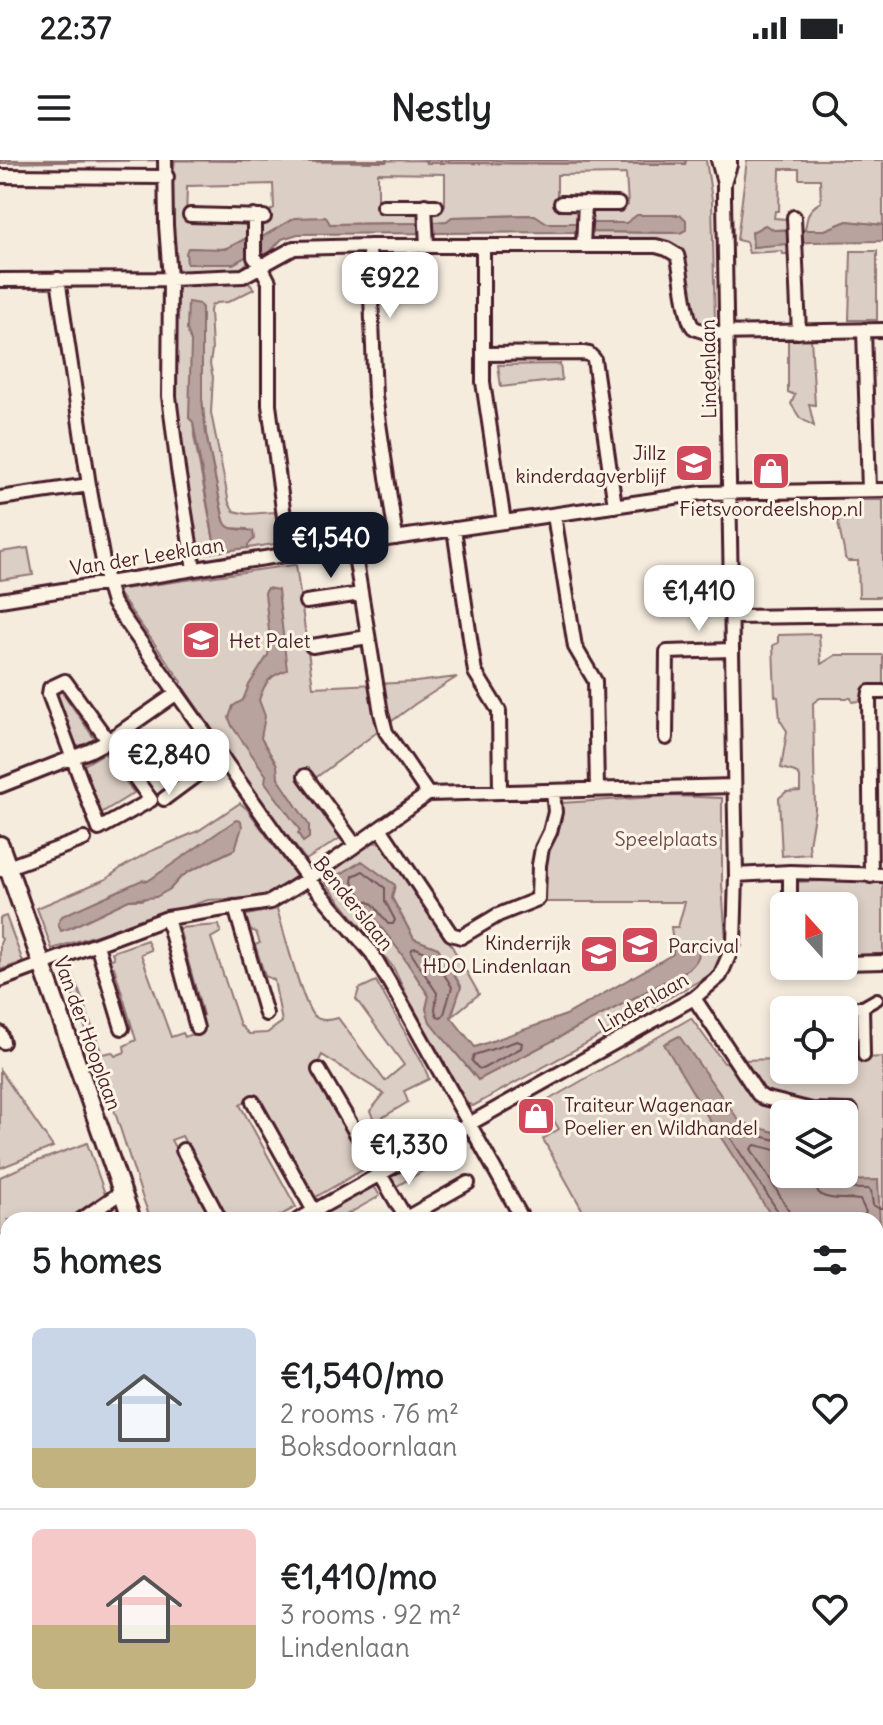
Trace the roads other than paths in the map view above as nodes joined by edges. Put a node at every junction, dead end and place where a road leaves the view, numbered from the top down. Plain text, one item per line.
1 (718, 160) edge
2 (730, 160) edge
3 (165, 161) edge
4 (0, 176) edge
5 (167, 177) junction
6 (724, 183) junction
7 (561, 203) dead end
8 (585, 203) junction
9 (618, 204) dead end
10 (383, 206) dead end
11 (190, 215) dead end
12 (795, 222) dead end
13 (583, 240) junction
14 (426, 242) junction
15 (369, 246) junction
16 (483, 247) junction
17 (257, 261) junction
18 (58, 279) junction
19 (170, 279) junction
20 (0, 280) edge
21 (864, 330) junction
22 (883, 330) edge
23 (727, 332) junction
24 (799, 332) junction
25 (483, 354) junction
26 (89, 485) junction
27 (869, 490) junction
28 (883, 490) edge
29 (728, 493) junction
30 (0, 498) edge
31 (615, 506) junction
32 (554, 515) junction
33 (504, 522) junction
34 (454, 529) junction
35 (396, 538) junction
36 (353, 544) junction
37 (289, 554) junction
38 (194, 569) junction
39 (107, 583) junction
40 (361, 594) junction
41 (0, 600) edge
42 (306, 602) dead end
43 (883, 615) edge
44 (732, 617) junction
45 (368, 637) junction
46 (312, 646) dead end
47 (731, 650) junction
48 (876, 692) edge
49 (177, 693) junction
50 (666, 738) dead end
51 (108, 741) junction
52 (222, 756) junction
53 (73, 759) junction
54 (305, 776) dead end
55 (0, 786) edge
56 (734, 786) junction
57 (597, 790) junction
58 (553, 791) junction
59 (500, 792) junction
60 (428, 794) junction
61 (164, 799) dead end
62 (380, 828) junction
63 (84, 839) dead end
64 (0, 845) edge
65 (355, 845) junction
66 (4, 869) edge
67 (790, 872) junction
68 (736, 875) junction
69 (877, 876) edge
70 (308, 879) junction
71 (790, 892) edge
72 (235, 907) junction
73 (167, 918) junction
74 (97, 945) junction
75 (883, 962) edge
76 (858, 963) edge
77 (43, 966) junction
78 (0, 980) edge
79 (694, 998) junction
80 (877, 999) dead end
81 (858, 1007) edge
82 (863, 1007) junction
83 (266, 1014) dead end
84 (122, 1028) dead end
85 (197, 1028) dead end
86 (864, 1056) dead end
87 (319, 1070) dead end
88 (772, 1100) edge
89 (253, 1102) dead end
90 (468, 1123) junction
91 (183, 1150) dead end
92 (380, 1173) junction
93 (468, 1183) dead end
94 (123, 1191) junction
95 (314, 1211) joint
96 (93, 1212) edge
97 (131, 1212) edge
98 (216, 1212) edge
99 (402, 1212) edge
100 (418, 1212) edge
101 (518, 1212) edge

1 - 6 street, Lindenlaan
2 - 6 street, Lindenlaan
3 - 5 street
4 - 5 street
5 - 19 street
6 - 23 street, Lindenlaan
7 - 8 street
8 - 9 street
8 - 13 street
10 - 14 street
11 - 17 street
12 - 24 street
13 - 16 street
13 - 23 street
14 - 15 street
14 - 16 street
15 - 17 street
15 - 35 street
16 - 25 street
17 - 19 street
17 - 37 street
18 - 19 street
18 - 20 street
18 - 26 street, Benderslaan
19 - 38 street
21 - 22 street
21 - 24 street
21 - 27 street
23 - 24 street
23 - 29 street, Lindenlaan
25 - 31 street
25 - 33 street
26 - 30 street
26 - 39 street, Benderslaan
27 - 28 street, Van der Leeklaan
27 - 29 street, Van der Leeklaan
29 - 31 street, Van der Leeklaan
29 - 44 street, Lindenlaan
31 - 32 street, Van der Leeklaan
32 - 33 street, Van der Leeklaan
32 - 57 street
33 - 34 street, Van der Leeklaan
34 - 35 street, Van der Leeklaan
34 - 59 street
35 - 36 street, Van der Leeklaan
36 - 37 street, Van der Leeklaan
36 - 40 street
37 - 38 street, Van der Leeklaan
38 - 39 street, Van der Leeklaan
39 - 41 street, Van der Leeklaan
39 - 49 street, Benderslaan
40 - 42 street
40 - 45 street
43 - 44 street
44 - 47 street, Lindenlaan
45 - 46 street
45 - 60 street
47 - 50 street
47 - 56 street, Lindenlaan
48 - 69 street
49 - 51 street
49 - 52 street, Benderslaan
51 - 53 street
51 - 53 street
51 - 53 street
52 - 61 street
52 - 70 street, Benderslaan
53 - 55 street
54 - 65 street
56 - 57 street
56 - 68 street, Lindenlaan
57 - 58 street
58 - 59 street
58 - 62 street
59 - 60 street
60 - 62 street
62 - 65 street
63 - 66 street
64 - 66 street, Van der Hooplaan
65 - 70 street
66 - 77 street, Van der Hooplaan
67 - 68 street
67 - 69 street
67 - 71 street
68 - 79 street, Lindenlaan
70 - 72 street
70 - 90 street, Benderslaan
72 - 73 street
72 - 83 street
73 - 74 street
73 - 85 street
74 - 77 street
74 - 84 street
75 - 76 street
77 - 78 street
77 - 94 street, Van der Hooplaan
79 - 88 street
79 - 90 street, Lindenlaan
80 - 82 street
81 - 82 street
82 - 86 street
87 - 92 street
89 - 95 street
90 - 92 street, Lindenlaan
90 - 101 street, Benderslaan
91 - 98 street
92 - 95 street, Lindenlaan
92 - 99 street
93 - 100 street
94 - 96 street
94 - 97 street, Van der Hooplaan

